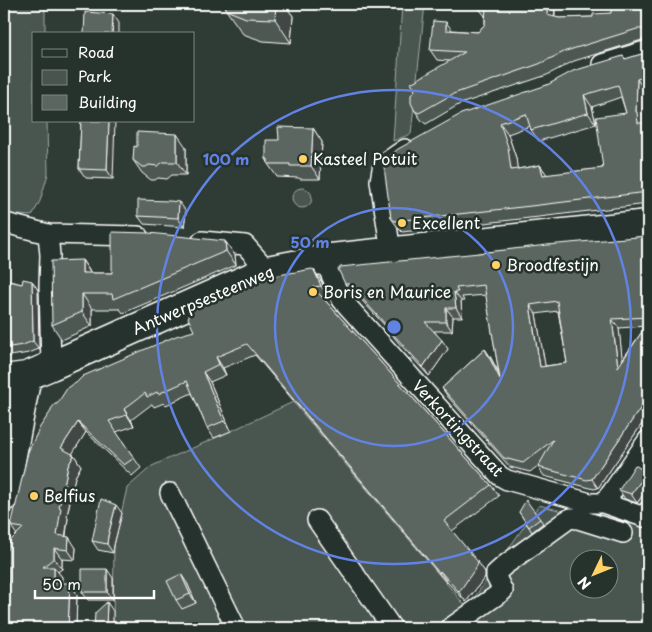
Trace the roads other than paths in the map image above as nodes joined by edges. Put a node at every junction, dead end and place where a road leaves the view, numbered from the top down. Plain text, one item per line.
1 (648, 50) edge
2 (586, 69) edge
3 (416, 142) edge
4 (5, 223) edge
5 (648, 224) edge
6 (48, 234) junction
7 (160, 236) edge
8 (188, 239) edge
9 (391, 252) junction
10 (324, 259) junction
11 (267, 270) junction
12 (28, 374) edge
13 (648, 440) edge
14 (8, 442) edge
15 (170, 493) dead end
16 (4, 497) edge
17 (603, 502) junction
18 (647, 516) edge
19 (317, 520) dead end
20 (623, 533) dead end
21 (236, 628) edge
22 (392, 628) edge
23 (450, 628) edge

1 - 2 street
3 - 9 street
4 - 6 street
5 - 9 main road, Antwerpsesteenweg
6 - 7 street
6 - 12 street
8 - 11 street
9 - 10 main road, Antwerpsesteenweg
10 - 11 main road, Antwerpsesteenweg
10 - 17 street, Verkortingstraat
11 - 12 main road, Antwerpsesteenweg
12 - 14 main road
13 - 17 street
14 - 16 main road
15 - 21 street
17 - 18 street, Verkortingstraat
19 - 22 street
20 - 23 street

